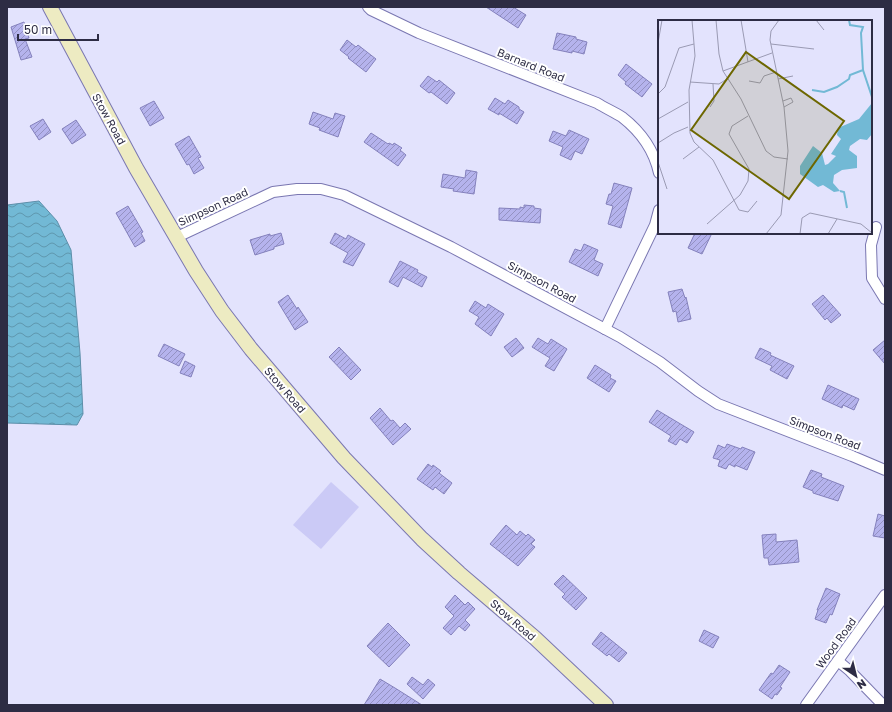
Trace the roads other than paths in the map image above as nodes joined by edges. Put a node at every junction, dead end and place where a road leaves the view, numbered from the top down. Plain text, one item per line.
1 (50, 7) edge
2 (368, 7) edge
3 (658, 170) edge
4 (658, 214) edge
5 (876, 227) dead end
6 (177, 237) junction
7 (885, 299) edge
8 (605, 329) junction
9 (885, 470) edge
10 (885, 595) edge
11 (838, 661) junction
12 (606, 705) edge
13 (806, 705) edge
14 (883, 705) edge

1 - 6 street, Stow Road
2 - 3 street, Barnard Road
4 - 8 street
5 - 7 street
6 - 8 street, Simpson Road
6 - 12 street, Stow Road
8 - 9 street, Simpson Road
10 - 11 street, Wood Road
11 - 13 street, Wood Road
11 - 14 street

